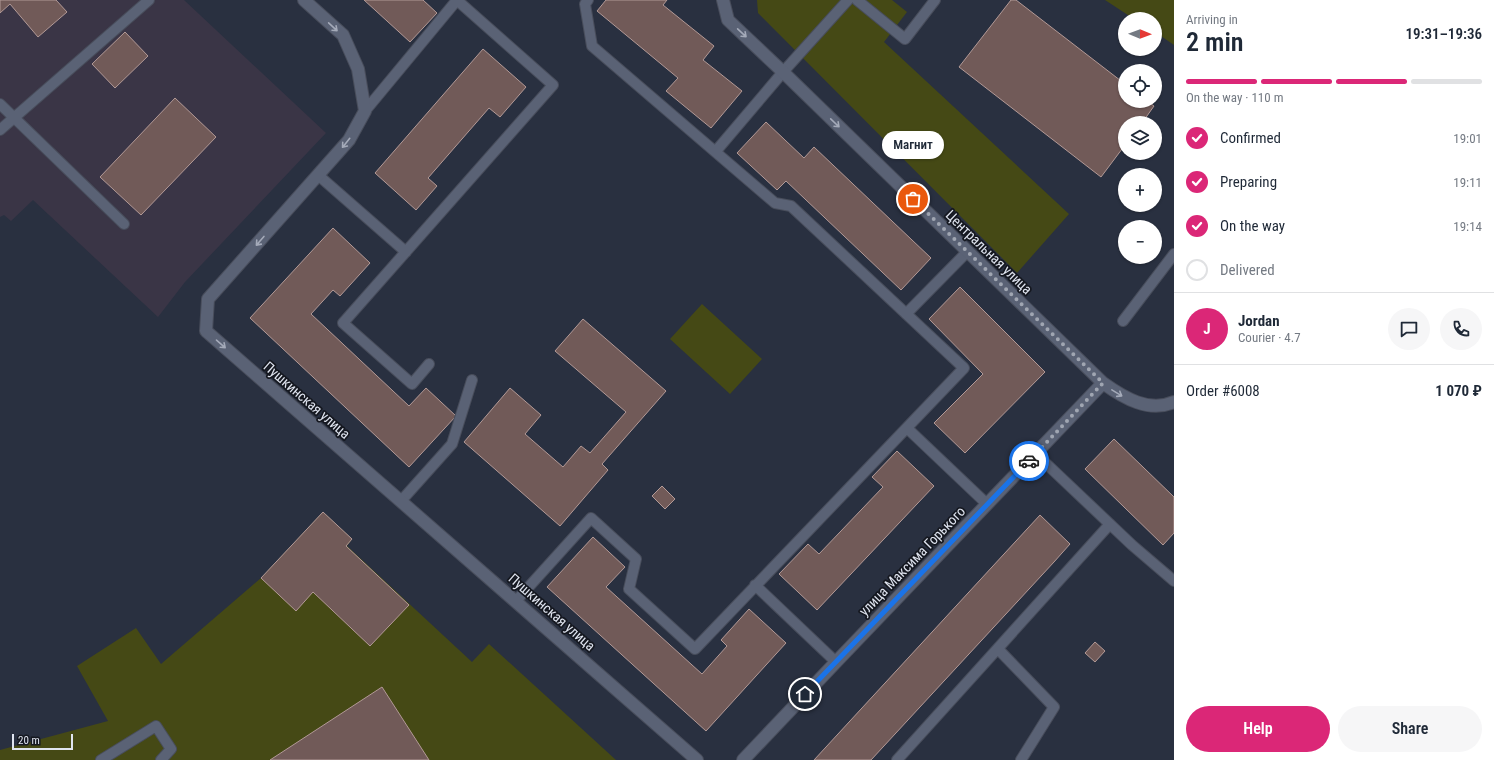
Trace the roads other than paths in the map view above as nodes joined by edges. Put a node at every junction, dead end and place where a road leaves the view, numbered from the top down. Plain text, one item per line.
1 (149, 0) edge
2 (304, 0) edge
3 (457, 0) edge
4 (588, 0) edge
5 (723, 0) edge
6 (848, 0) edge
7 (857, 0) edge
8 (935, 0) edge
9 (783, 72) junction
10 (0, 104) edge
11 (365, 111) junction
12 (14, 117) junction
13 (0, 130) edge
14 (716, 151) junction
15 (318, 174) junction
16 (124, 224) dead end
17 (406, 252) junction
18 (967, 252) junction
19 (1174, 254) edge
20 (906, 314) junction
21 (1123, 322) dead end
22 (430, 364) dead end
23 (472, 380) dead end
24 (1103, 383) junction
25 (1174, 402) edge
26 (907, 428) junction
27 (1036, 454) junction
28 (401, 501) junction
29 (987, 504) junction
30 (1110, 524) junction
31 (1172, 576) edge
32 (755, 585) junction
33 (516, 601) junction
34 (998, 649) junction
35 (836, 662) junction
36 (899, 759) edge
37 (101, 760) edge
38 (161, 760) edge
39 (697, 760) edge
40 (743, 760) edge
41 (1021, 760) edge

1 - 12 lane
2 -> 11 street
3 - 11 lane
3 - 17 lane
4 - 14 lane
5 -> 9 street, Центральная улица
6 - 9 lane
7 - 8 lane
9 - 14 lane
9 -> 18 street, Центральная улица
10 - 12 lane
11 -> 15 street, Пушкинская улица
12 - 13 lane
12 - 16 lane
14 - 20 lane
15 - 17 lane
15 -> 28 street, Пушкинская улица
17 - 22 lane
18 - 20 lane
18 - 24 street, Центральная улица
19 - 21 lane
20 - 26 lane
23 - 28 lane
24 -> 25 street, Центральная улица
24 - 27 street, улица Максима Горького
26 - 29 lane
26 - 32 lane
27 - 29 street, улица Максима Горького
27 - 30 lane
28 - 33 street, Пушкинская улица
29 - 35 street, улица Максима Горького
30 - 31 lane
30 - 34 lane
32 - 33 lane
32 - 35 lane
33 - 39 street, Пушкинская улица
34 - 36 lane
34 - 41 lane
35 - 40 street, улица Максима Горького
37 - 38 lane

